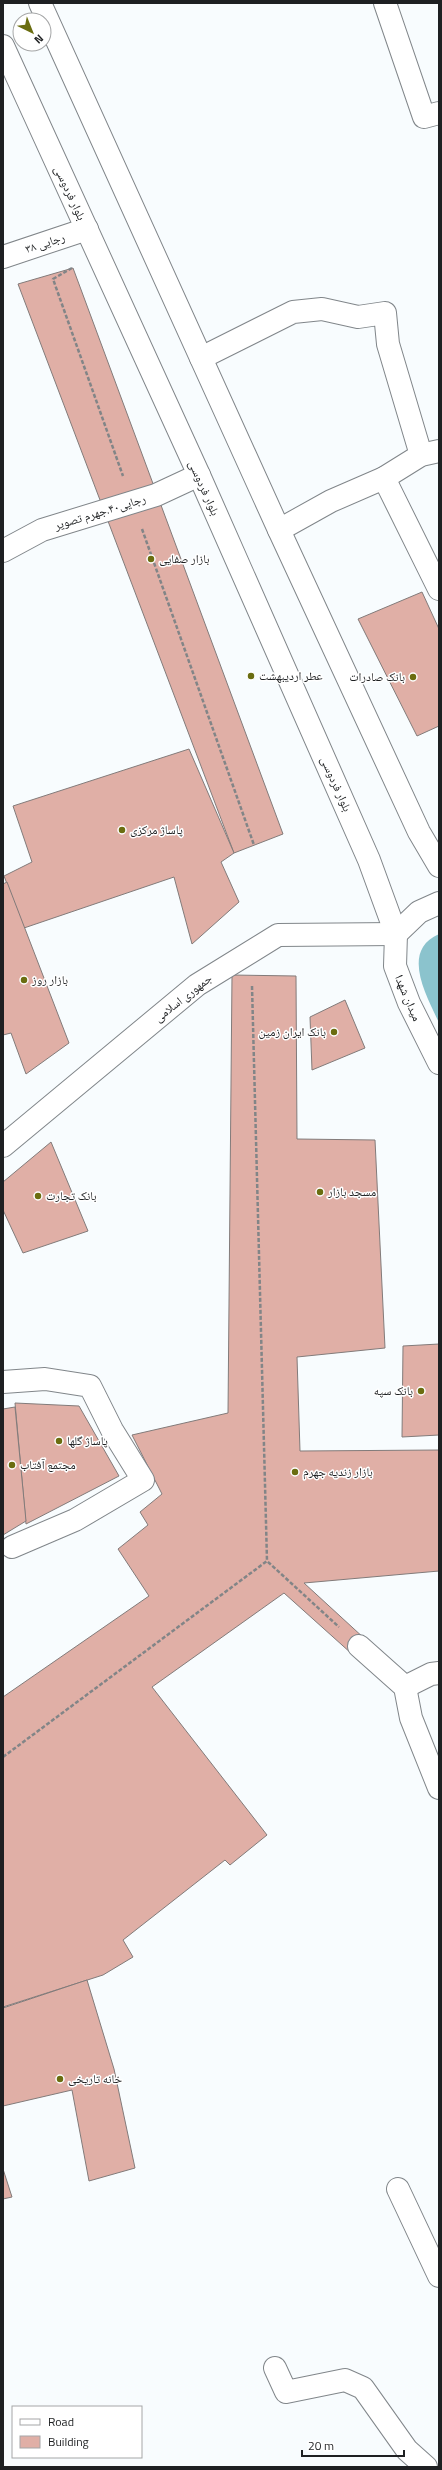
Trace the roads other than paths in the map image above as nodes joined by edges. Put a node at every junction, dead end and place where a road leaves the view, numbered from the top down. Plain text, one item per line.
1 (40, 3) edge
2 (386, 3) edge
3 (3, 46) edge
4 (439, 113) edge
5 (87, 229) junction
6 (3, 257) edge
7 (201, 358) junction
8 (430, 453) edge
9 (199, 475) junction
10 (384, 478) junction
11 (279, 530) junction
12 (3, 551) edge
13 (439, 589) edge
14 (439, 866) edge
15 (439, 903) edge
16 (396, 934) junction
17 (439, 1062) edge
18 (3, 1146) edge
19 (3, 1382) edge
20 (12, 1547) dead end
21 (360, 1646) road end
22 (439, 1673) edge
23 (405, 1687) junction
24 (439, 1788) edge
25 (398, 2189) dead end
26 (439, 2276) edge
27 (275, 2368) dead end
28 (426, 2467) edge

1 - 7 street
2 - 4 street
3 - 5 street, بلوار فردوسی
5 - 6 street, رجایی ۳۸
5 - 9 street, بلوار فردوسی
7 - 8 street
7 - 11 street
8 - 10 street
9 - 12 street, رجایی۴۰.جهرم تصویر
9 - 16 street, بلوار فردوسی
10 - 11 street
10 - 13 street
11 - 14 street
15 - 16 street
16 - 17 street, میدان شهدا
16 - 18 street, جمهوری اسلامی
19 - 20 street
21 - 23 street
22 - 23 street
23 - 24 street
25 - 26 street
27 - 28 street

